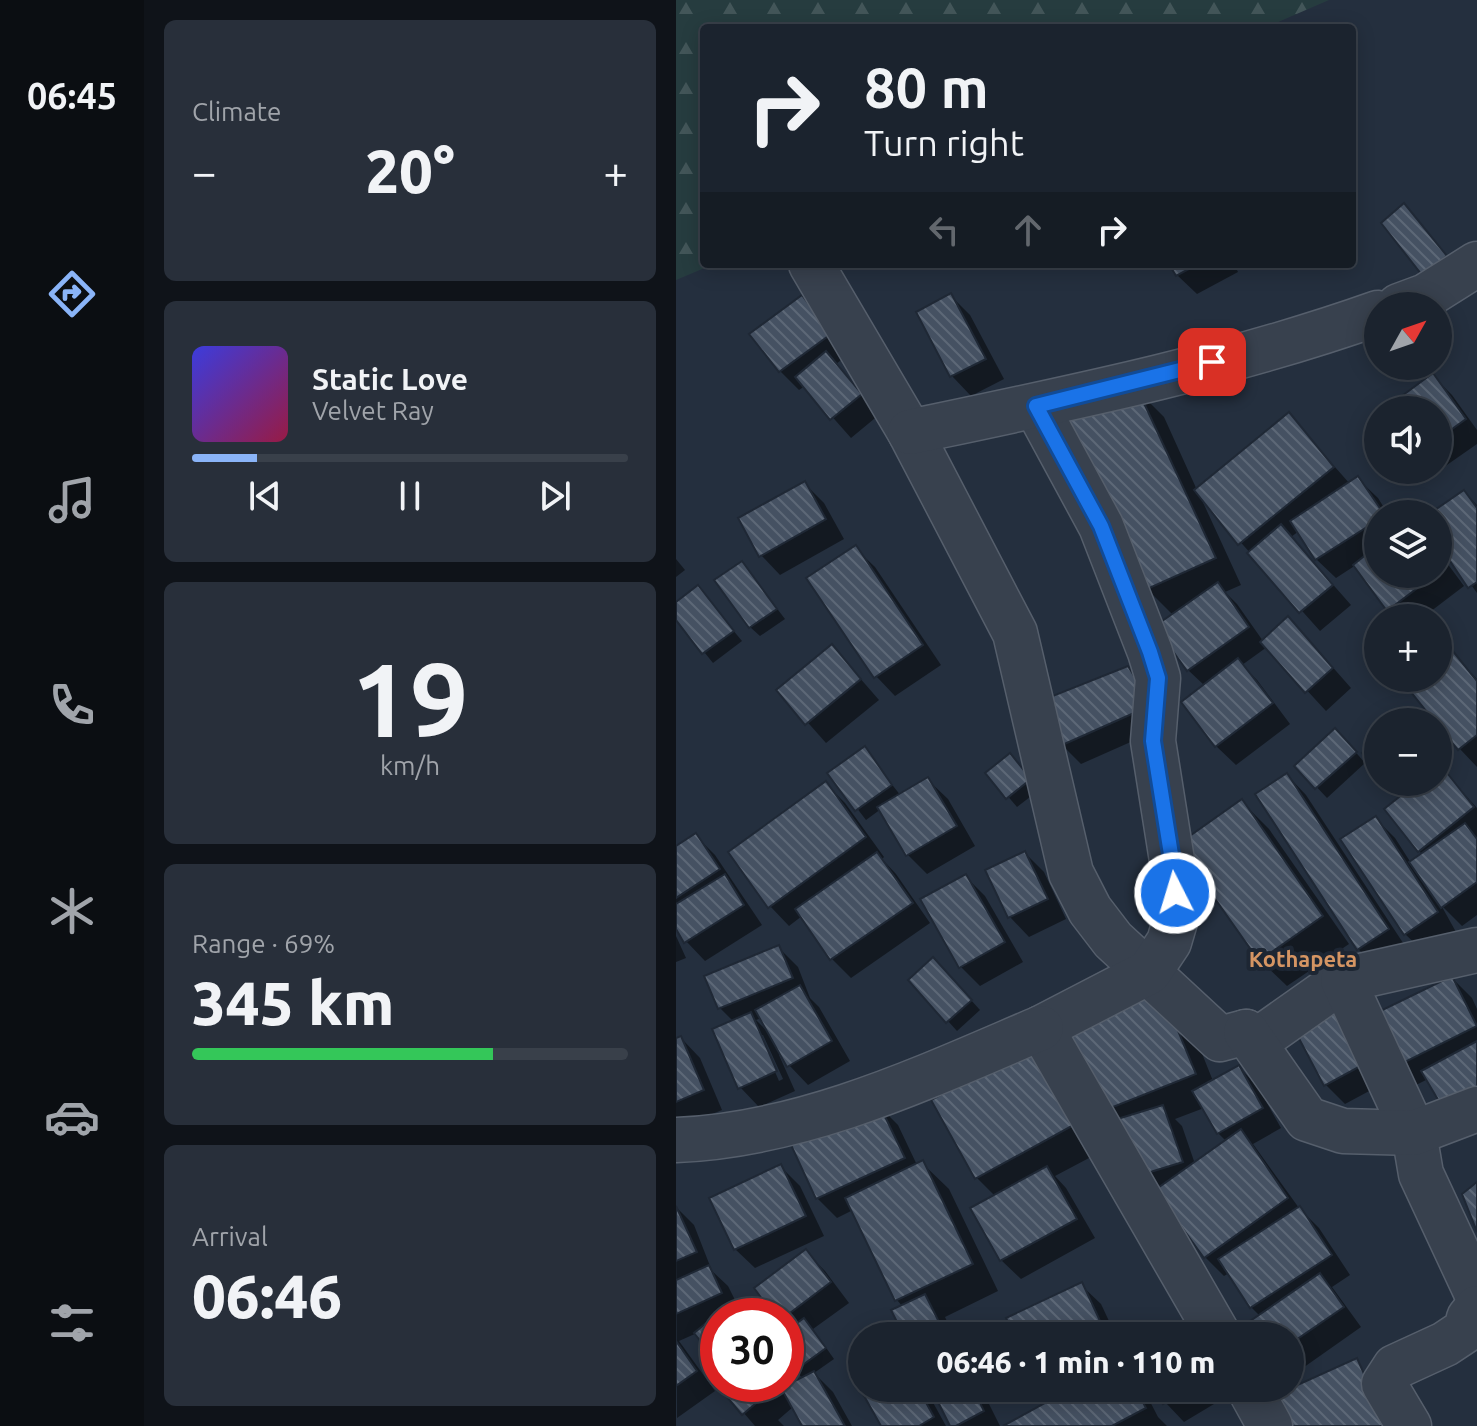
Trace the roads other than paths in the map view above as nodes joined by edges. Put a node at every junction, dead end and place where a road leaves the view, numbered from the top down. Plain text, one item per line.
1 (1477, 264) edge
2 (813, 268) edge
3 (1432, 292) edge
4 (1364, 318) edge
5 (1036, 406) junction
6 (910, 432) junction
7 (1477, 950) edge
8 (1149, 972) junction
9 (1343, 980) junction
10 (1041, 1028) junction
11 (1246, 1032) junction
12 (1477, 1109) edge
13 (1414, 1133) junction
14 (676, 1140) edge
15 (1477, 1294) edge
16 (1477, 1308) edge
17 (1211, 1322) edge
18 (1257, 1402) edge
19 (1270, 1426) edge
20 (1409, 1426) edge

1 - 3 street
2 - 6 street
4 - 5 street
5 - 6 street
5 - 8 street
6 - 8 street
7 - 9 street
8 - 10 street
8 - 11 street
9 - 11 street
9 - 13 street
10 - 14 street
10 - 17 street
11 - 13 street
12 - 13 street
13 - 15 street
16 - 20 street
18 - 19 street

